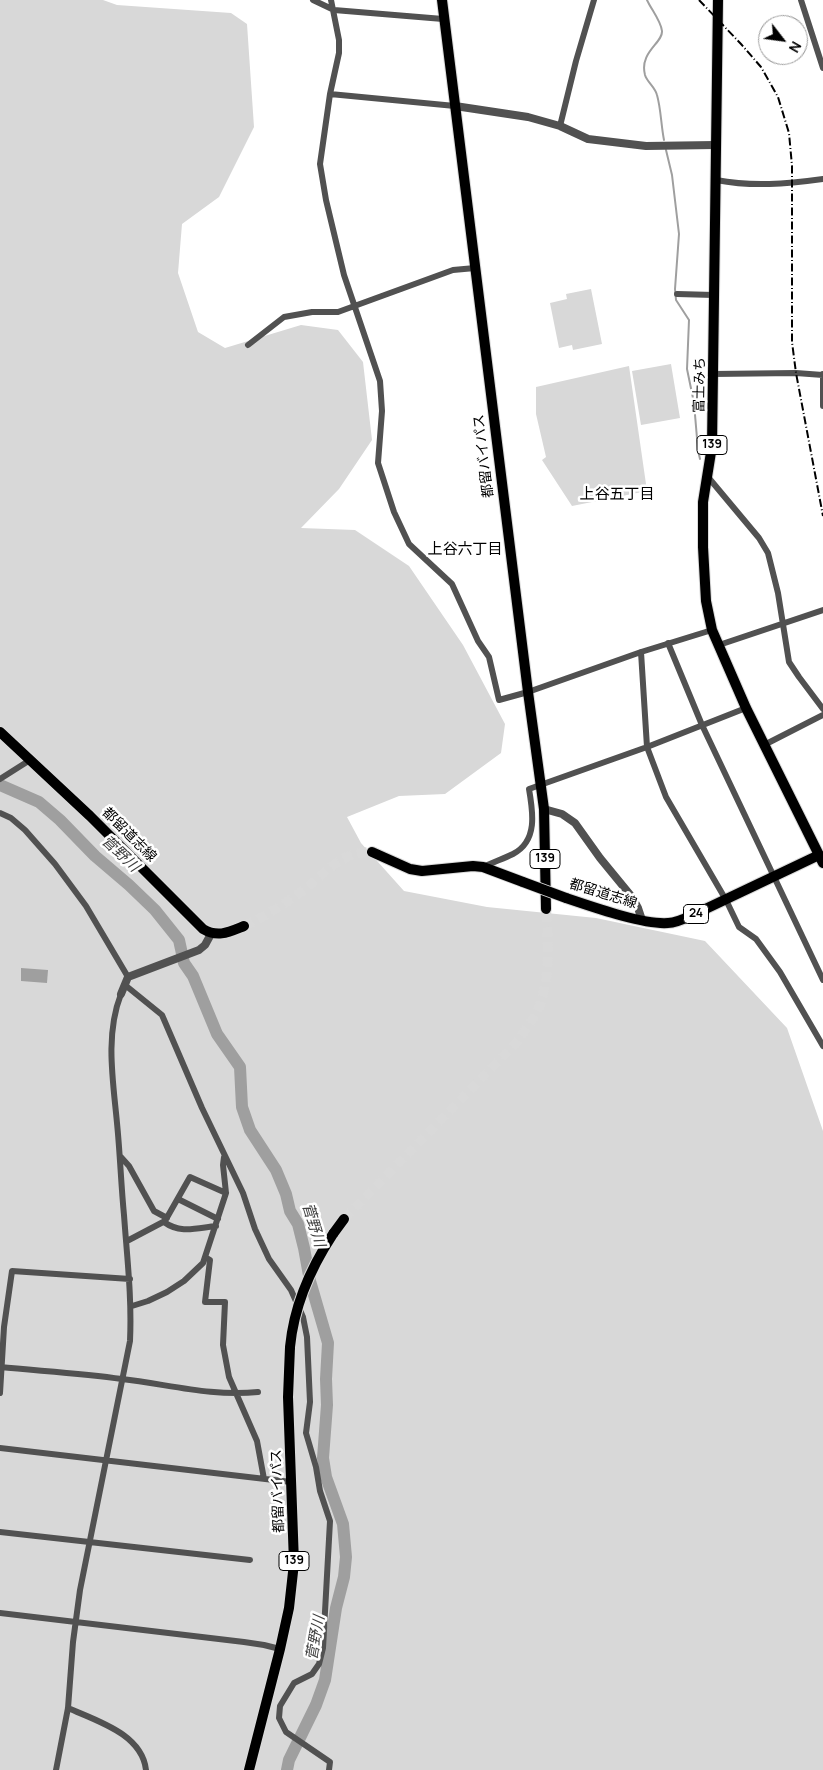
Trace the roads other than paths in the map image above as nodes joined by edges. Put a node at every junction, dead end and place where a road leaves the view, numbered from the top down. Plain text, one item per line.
1 (314, 0) edge
2 (331, 0) edge
3 (442, 0) edge
4 (594, 0) edge
5 (718, 0) edge
6 (801, 0) edge
7 (334, 10) junction
8 (443, 19) junction
9 (823, 68) edge
10 (330, 94) junction
11 (455, 106) junction
12 (560, 126) junction
13 (715, 145) junction
14 (823, 179) edge
15 (716, 180) junction
16 (474, 268) junction
17 (677, 294) dead end
18 (714, 296) junction
19 (355, 307) junction
20 (248, 345) dead end
21 (713, 374) junction
22 (823, 374) edge
23 (823, 406) edge
24 (708, 477) junction
25 (823, 610) edge
26 (784, 624) junction
27 (712, 630) junction
28 (668, 643) junction
29 (719, 645) junction
30 (641, 652) junction
31 (528, 692) junction
32 (746, 708) junction
33 (823, 709) edge
34 (823, 716) edge
35 (702, 725) junction
36 (0, 732) edge
37 (764, 745) junction
38 (647, 747) junction
39 (30, 760) junction
40 (3, 778) edge
41 (541, 784) junction
42 (544, 809) junction
43 (0, 813) edge
44 (372, 852) tunnel mouth
45 (822, 861) edge
46 (483, 867) junction
47 (775, 877) junction
48 (726, 900) junction
49 (546, 909) tunnel mouth
50 (642, 920) junction
51 (244, 926) tunnel mouth
52 (211, 934) junction
53 (128, 977) junction
54 (823, 980) edge
55 (125, 985) junction
56 (121, 994) joint
57 (823, 1046) edge
58 (120, 1156) junction
59 (224, 1156) junction
60 (226, 1193) junction
61 (178, 1198) junction
62 (218, 1219) junction
63 (344, 1219) tunnel mouth
64 (165, 1220) junction
65 (216, 1226) junction
66 (127, 1241) junction
67 (205, 1257) junction
68 (130, 1279) junction
69 (132, 1306) junction
70 (1, 1367) edge
71 (122, 1379) junction
72 (258, 1392) dead end
73 (0, 1394) edge
74 (237, 1394) junction
75 (0, 1448) edge
76 (105, 1462) junction
77 (264, 1479) junction
78 (291, 1482) junction
79 (0, 1532) edge
80 (88, 1543) junction
81 (250, 1560) dead end
82 (0, 1613) edge
83 (75, 1623) junction
84 (280, 1649) junction
85 (68, 1708) junction
86 (56, 1770) edge
87 (149, 1770) edge
88 (249, 1770) edge
89 (329, 1770) edge

1 - 7 street
2 - 7 street
3 - 8 main road, 都留バイパス / 139
4 - 12 street
5 - 13 main road, 富士みち / 139
6 - 9 street
7 - 8 street
7 - 10 street
8 - 11 main road, 都留バイパス / 139
10 - 11 street
10 - 19 street
11 - 12 street
11 - 16 main road, 都留バイパス / 139
12 - 13 street
13 - 15 main road, 富士みち / 139
14 - 15 street
15 - 18 main road, 富士みち / 139
16 - 19 street
16 - 31 main road, 都留バイパス / 139
17 - 18 street
18 - 21 main road, 富士みち / 139
19 - 20 street
19 - 31 street
21 - 22 street
21 - 24 main road, 富士みち / 139
22 - 23 street
24 - 26 street
24 - 27 main road, 富士みち / 139
25 - 26 street
26 - 29 street
26 - 33 street
27 - 28 street
27 - 29 main road, 富士みち / 139
28 - 30 street
28 - 35 street
29 - 32 main road, 富士みち / 139
30 - 31 street
30 - 38 street
31 - 41 main road, 都留バイパス / 139
32 - 35 street
32 - 37 main road, 富士みち / 139
34 - 37 street
35 - 38 street
35 - 47 street
36 - 39 main road, 都留道志線
37 - 45 main road, 富士みち / 139
38 - 41 street
38 - 48 street
39 - 40 street
39 - 52 main road, 都留道志線
41 - 42 main road, 都留バイパス / 139
41 - 46 street
42 - 49 main road, 都留バイパス / 139
42 - 50 street
43 - 53 street
44 - 46 main road, 都留道志線 / 24
45 - 47 main road, 都留道志線 / 24
46 - 50 main road, 都留道志線 / 24, bridge
47 - 48 main road, 都留道志線 / 24
47 - 54 street
48 - 50 main road, 都留道志線 / 24
48 - 57 street
51 - 52 main road
52 - 53 street
53 - 55 street
55 - 56 street
55 - 59 street
56 - 58 street
58 - 64 street
58 - 66 street
59 - 60 street
59 - 89 street
60 - 61 street
60 - 62 street
61 - 62 street
61 - 64 street
62 - 65 street
63 - 78 main road, 都留バイパス / 139, bridge
64 - 65 street
64 - 66 street
65 - 67 street
66 - 68 street
67 - 69 street
67 - 74 street
68 - 69 street
68 - 70 street
69 - 71 street
70 - 71 street
70 - 73 street
71 - 74 street
71 - 76 street
72 - 74 street
74 - 77 street
75 - 76 street
76 - 77 street
76 - 80 street
77 - 78 street
78 - 84 main road, 都留バイパス / 139
79 - 80 street
80 - 81 street
80 - 83 street
82 - 83 street
83 - 84 street
83 - 85 street
84 - 88 main road, 都留バイパス / 139
85 - 86 street
85 - 87 street

